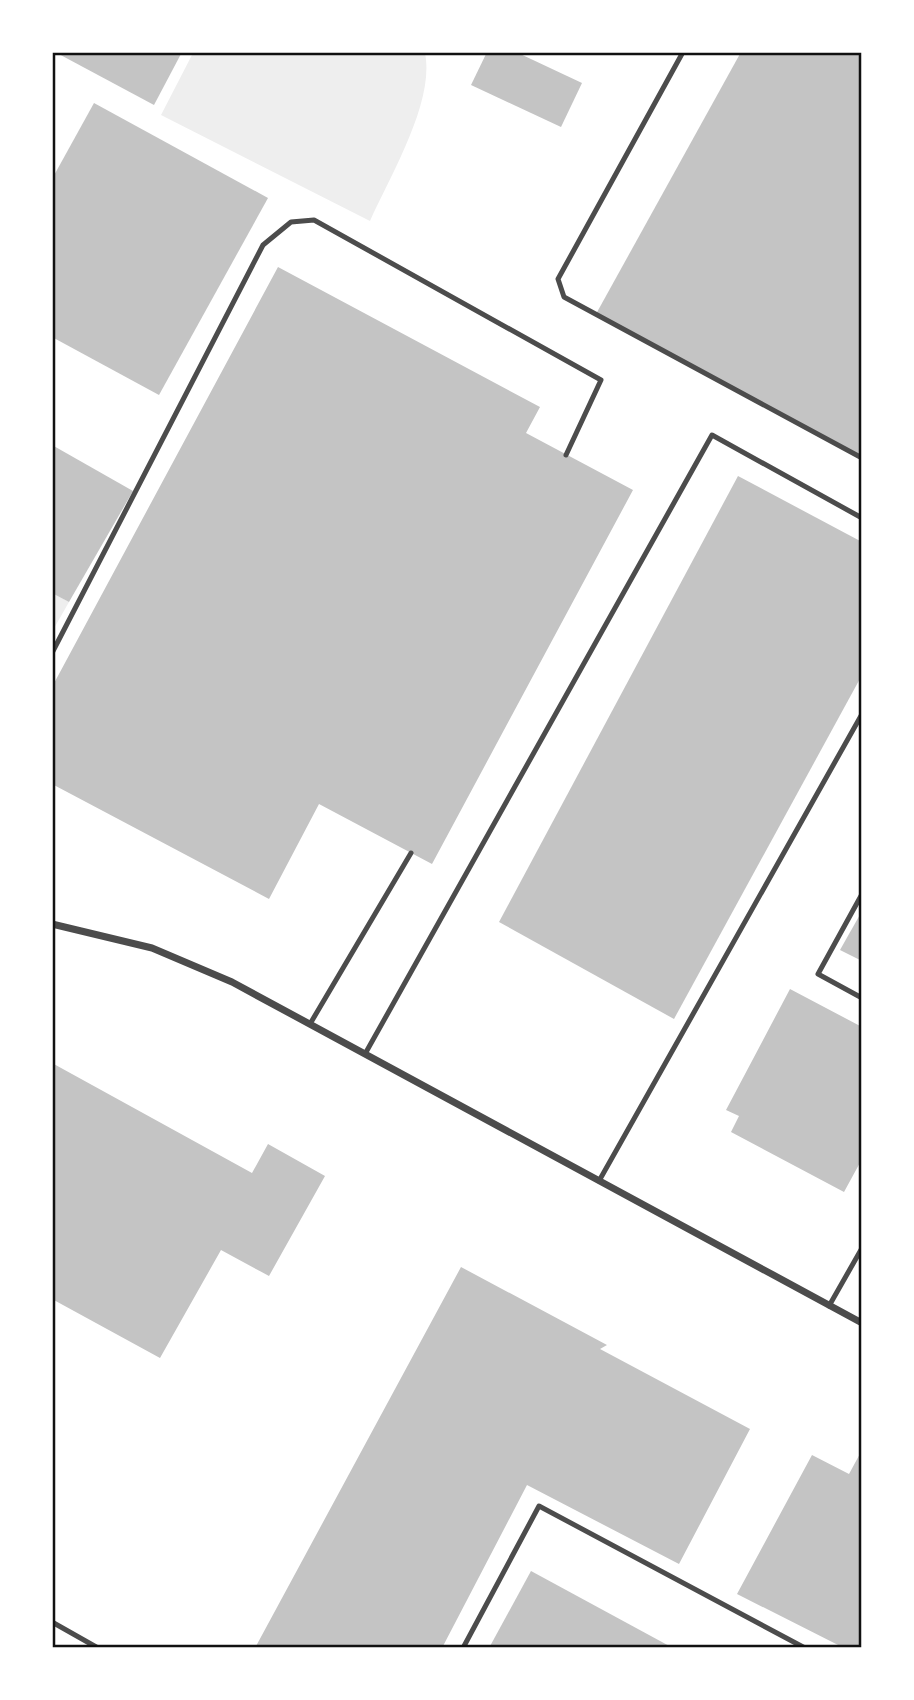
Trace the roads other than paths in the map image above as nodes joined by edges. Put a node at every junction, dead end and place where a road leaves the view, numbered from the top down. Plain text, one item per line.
1 (683, 52) edge
2 (566, 455) dead end
3 (862, 458) edge
4 (862, 518) edge
5 (52, 653) edge
6 (862, 714) edge
7 (411, 853) dead end
8 (862, 894) edge
9 (52, 923) edge
10 (862, 998) edge
11 (310, 1024) junction
12 (365, 1054) junction
13 (600, 1181) junction
14 (862, 1248) edge
15 (830, 1306) junction
16 (862, 1324) edge
17 (52, 1622) edge
18 (98, 1647) edge
19 (463, 1647) edge
20 (805, 1647) edge

1 - 3 lane
2 - 5 lane
4 - 12 lane
6 - 13 lane
7 - 11 lane
8 - 10 lane
9 - 11 street
11 - 12 street
12 - 13 street
13 - 15 street
14 - 15 lane
15 - 16 street
17 - 18 lane
19 - 20 lane

